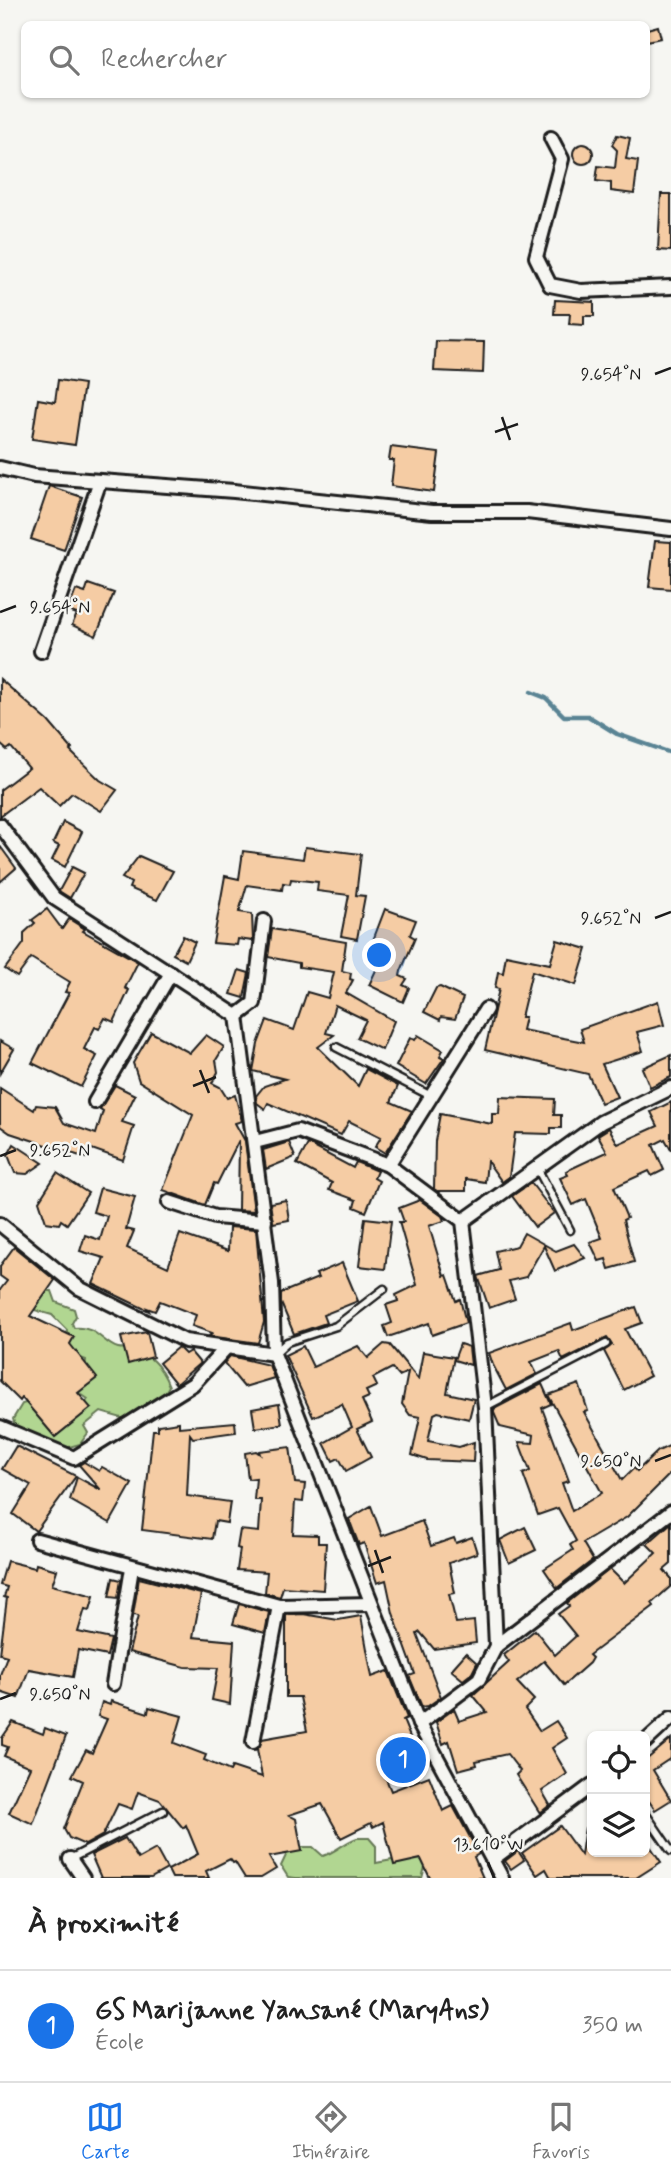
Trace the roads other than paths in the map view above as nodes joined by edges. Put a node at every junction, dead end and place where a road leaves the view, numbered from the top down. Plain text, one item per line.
1 (551, 138) dead end
2 (671, 287) edge
3 (0, 468) edge
4 (100, 481) junction
5 (671, 529) edge
6 (41, 651) dead end
7 (0, 825) edge
8 (264, 921) dead end
9 (171, 974) junction
10 (486, 1009) dead end
11 (237, 1016) junction
12 (336, 1046) dead end
13 (671, 1088) edge
14 (431, 1097) junction
15 (95, 1102) dead end
16 (255, 1142) junction
17 (388, 1165) junction
18 (536, 1166) junction
19 (169, 1202) dead end
20 (265, 1221) junction
21 (463, 1221) junction
22 (0, 1224) edge
23 (570, 1230) dead end
24 (384, 1289) dead end
25 (606, 1344) dead end
26 (226, 1348) junction
27 (274, 1354) junction
28 (485, 1407) junction
29 (0, 1427) edge
30 (671, 1512) edge
31 (37, 1540) dead end
32 (132, 1568) junction
33 (371, 1604) junction
34 (279, 1606) junction
35 (496, 1646) junction
36 (113, 1684) dead end
37 (671, 1718) edge
38 (419, 1724) junction
39 (650, 1737) edge
40 (253, 1742) dead end
41 (587, 1790) edge
42 (163, 1811) dead end
43 (650, 1820) edge
44 (671, 1851) edge
45 (70, 1859) joint
46 (493, 1859) junction
47 (83, 1878) edge
48 (502, 1878) edge

1 - 2 street
3 - 4 street
4 - 5 street
4 - 6 street
7 - 9 street
8 - 11 street
9 - 11 street
9 - 15 street
10 - 14 street
11 - 16 street
12 - 14 lane
13 - 18 street
14 - 17 street
16 - 17 street
16 - 20 street
17 - 21 street
18 - 21 street
18 - 23 lane
19 - 20 street
20 - 27 street
21 - 28 street
22 - 26 street
24 - 27 lane
25 - 28 lane
26 - 27 street
26 - 29 street
27 - 33 street
28 - 35 street
30 - 35 street
31 - 32 street
32 - 34 street
32 - 36 street
33 - 34 street
33 - 38 street
34 - 40 street
35 - 38 street
37 - 39 street
38 - 46 street
41 - 46 street
42 - 45 lane
43 - 44 lane
45 - 47 street
46 - 48 street

